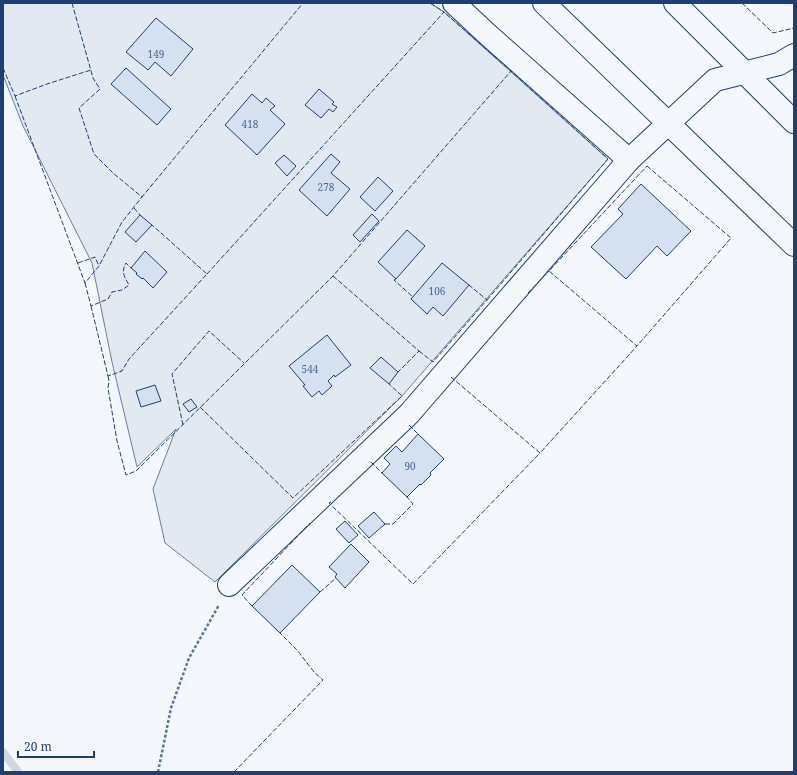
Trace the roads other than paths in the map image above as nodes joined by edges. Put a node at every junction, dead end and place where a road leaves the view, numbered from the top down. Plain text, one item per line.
1 (454, 3) edge
2 (544, 3) edge
3 (674, 3) edge
4 (794, 55) edge
5 (744, 73) junction
6 (794, 122) edge
7 (669, 124) junction
8 (629, 160) junction
9 (794, 245) edge
10 (230, 585) road end

1 - 8 street
2 - 7 street
3 - 5 street
4 - 5 street
5 - 6 street
5 - 7 street
7 - 8 street
7 - 9 street
8 - 10 street

